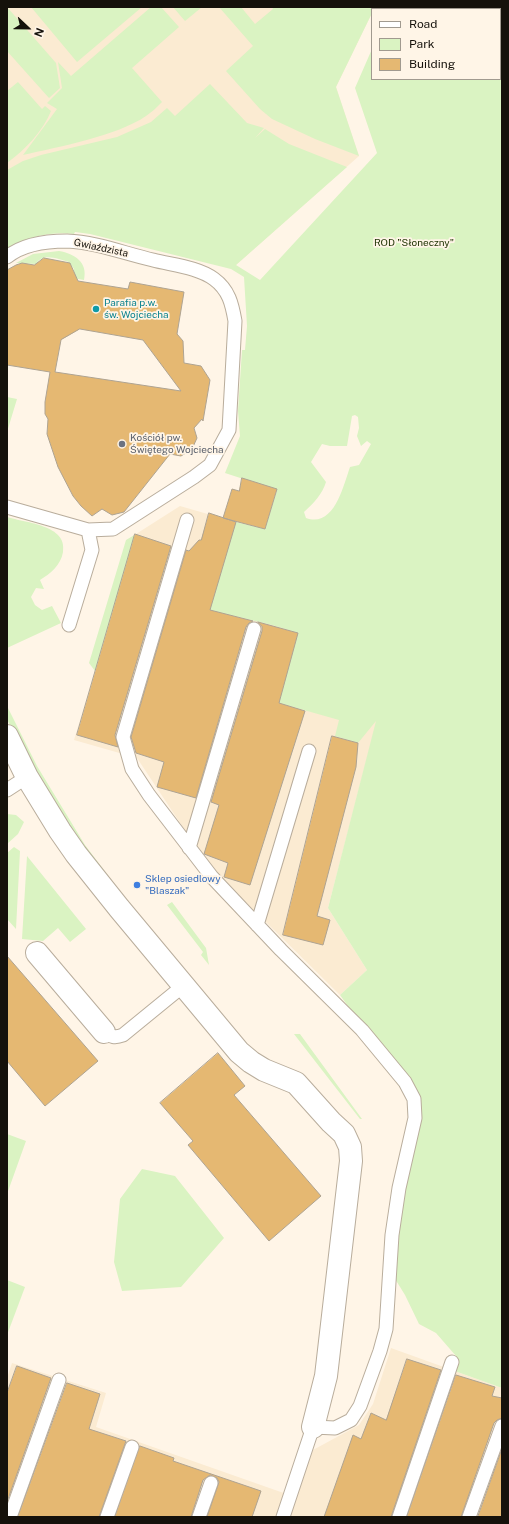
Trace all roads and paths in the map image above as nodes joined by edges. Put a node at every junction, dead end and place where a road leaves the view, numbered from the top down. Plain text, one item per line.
1 (7, 257) edge
2 (7, 507) edge
3 (187, 520) dead end
4 (88, 530) junction
5 (69, 625) dead end
6 (254, 630) dead end
7 (7, 736) edge
8 (310, 751) dead end
9 (27, 778) junction
10 (7, 790) edge
11 (190, 848) junction
12 (258, 925) junction
13 (37, 953) dead end
14 (183, 986) junction
15 (104, 1032) joint
16 (452, 1362) dead end
17 (59, 1380) dead end
18 (313, 1426) junction
19 (502, 1426) edge
20 (132, 1447) dead end
21 (211, 1483) dead end
22 (10, 1517) edge
23 (107, 1517) edge
24 (198, 1517) edge
25 (283, 1517) edge
26 (399, 1517) edge
27 (469, 1517) edge

1 - 4 lane, Gwiaździsta
2 - 4 lane, Gwiaździsta
3 - 11 lane
4 - 5 lane
6 - 11 lane
7 - 9 street
8 - 12 lane
9 - 10 lane
9 - 14 street
11 - 12 lane
12 - 18 lane
13 - 15 street
14 - 15 lane
14 - 18 street
16 - 26 lane
17 - 22 lane
18 - 25 lane
19 - 27 lane
20 - 23 lane
21 - 24 lane

